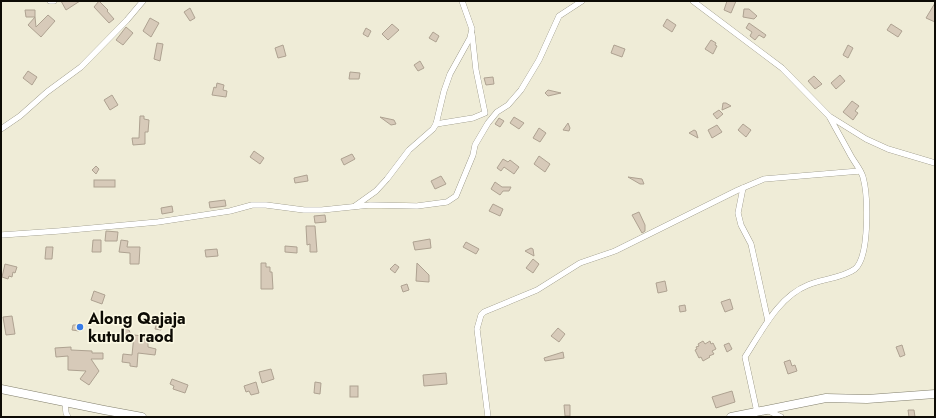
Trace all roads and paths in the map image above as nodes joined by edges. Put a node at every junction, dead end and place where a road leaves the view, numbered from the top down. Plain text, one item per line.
1 (50, 1) edge
2 (54, 1) edge
3 (143, 1) edge
4 (462, 1) edge
5 (582, 1) edge
6 (693, 1) edge
7 (472, 30) junction
8 (497, 112) junction
9 (485, 113) junction
10 (829, 116) junction
11 (436, 124) junction
12 (1, 129) edge
13 (935, 163) edge
14 (860, 171) junction
15 (743, 188) junction
16 (355, 206) junction
17 (1, 235) edge
18 (768, 320) junction
19 (1, 389) edge
20 (935, 394) edge
21 (66, 402) junction
22 (766, 410) junction
23 (757, 412) junction
24 (68, 417) edge
25 (142, 417) edge
26 (488, 417) edge
27 (731, 417) edge
28 (781, 417) edge

1 - 2 street
3 - 12 street
4 - 7 street
5 - 8 street
6 - 10 street
7 - 9 street
7 - 11 street
8 - 9 street
8 - 16 street
9 - 11 street
10 - 13 street
10 - 14 street
11 - 16 street
14 - 15 street
14 - 18 street
15 - 18 street
15 - 26 street
16 - 17 street
18 - 23 street
19 - 21 street
20 - 22 street
21 - 24 street
21 - 25 street
22 - 23 street
22 - 28 street
23 - 27 street

